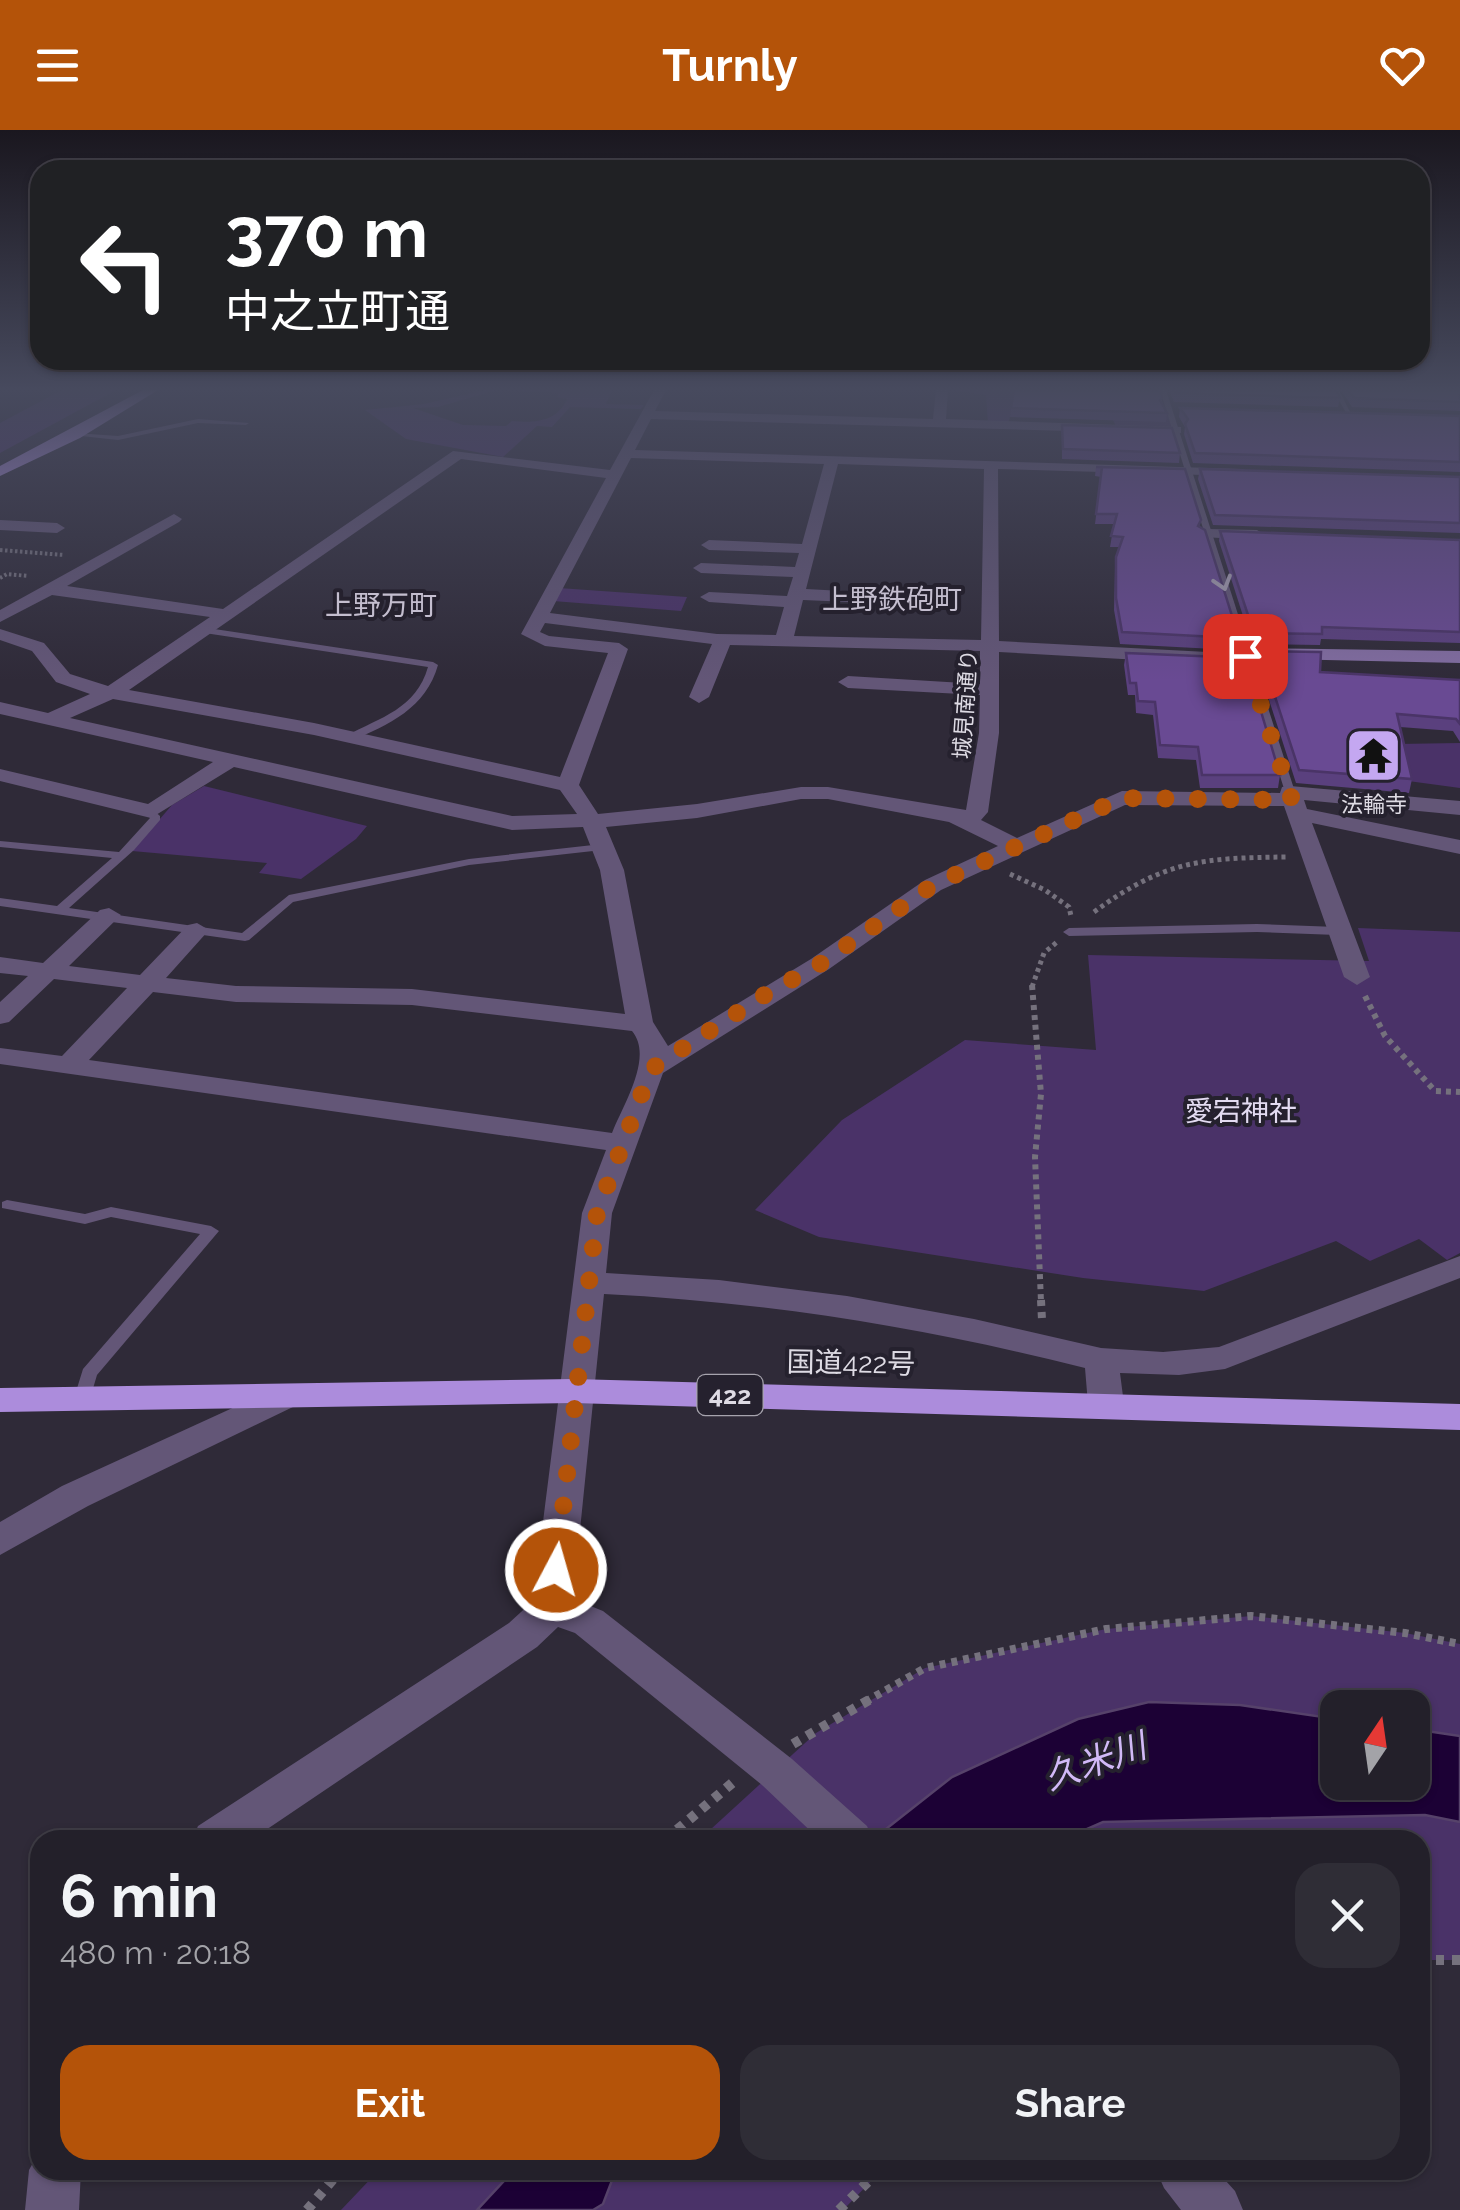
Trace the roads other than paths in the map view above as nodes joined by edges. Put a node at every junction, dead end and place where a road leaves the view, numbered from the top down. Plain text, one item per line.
1 (410, 487) edge
2 (609, 487) edge
3 (825, 487) edge
4 (991, 487) edge
5 (1193, 487) edge
6 (174, 519) dead end
7 (0, 526) edge
8 (56, 528) dead end
9 (1208, 534) junction
10 (1268, 536) edge
11 (708, 545) dead end
12 (808, 548) junction
13 (701, 568) dead end
14 (802, 572) junction
15 (48, 589) junction
16 (709, 597) dead end
17 (794, 598) junction
18 (898, 599) dead end
19 (224, 614) junction
20 (0, 617) edge
21 (537, 617) junction
22 (202, 630) junction
23 (0, 634) edge
24 (723, 639) junction
25 (784, 640) junction
26 (991, 646) junction
27 (1246, 657) junction
28 (1460, 658) edge
29 (848, 682) dead end
30 (990, 690) junction
31 (108, 693) junction
32 (699, 697) dead end
33 (6, 714) edge
34 (51, 719) junction
35 (350, 738) junction
36 (231, 760) junction
37 (288, 773) junction
38 (0, 775) edge
39 (568, 785) junction
40 (1292, 802) junction
41 (1460, 808) edge
42 (150, 811) junction
43 (592, 820) junction
44 (966, 821) junction
45 (0, 844) edge
46 (1015, 846) junction
47 (602, 847) junction
48 (1460, 847) edge
49 (118, 855) junction
50 (0, 902) edge
51 (62, 908) junction
52 (110, 915) junction
53 (197, 930) junction
54 (1337, 931) junction
55 (1069, 932) road end
56 (0, 965) edge
57 (48, 971) junction
58 (1356, 977) dead end
59 (147, 983) junction
60 (0, 1016) edge
61 (640, 1024) junction
62 (0, 1056) edge
63 (69, 1065) junction
64 (651, 1069) junction
65 (622, 1143) junction
66 (2, 1207) edge
67 (1460, 1266) edge
68 (590, 1283) junction
69 (1101, 1360) junction
70 (574, 1391) junction
71 (283, 1396) junction
72 (83, 1398) junction
73 (0, 1400) edge
74 (1106, 1404) junction
75 (1460, 1417) edge
76 (0, 1540) edge
77 (552, 1608) junction
78 (229, 1830) edge
79 (840, 1830) edge
80 (54, 2180) edge
81 (1190, 2180) edge
82 (52, 2210) edge
83 (1216, 2210) edge

1 - 19 street
2 - 21 street
3 - 12 street
4 - 26 street, 城見南通り
5 - 9 lane
6 - 15 street
7 - 8 street
9 - 10 street
9 -> 27 lane
11 - 12 street
12 - 14 street
13 - 14 street
14 - 17 street
15 - 19 street
15 - 20 street
16 - 17 street
17 - 18 street
17 - 25 street
19 - 22 street
21 - 24 street
21 - 39 street
22 - 31 street
22 - 35 lane
23 - 31 street
24 - 25 street
24 - 32 street
25 - 26 street
26 - 27 street
26 - 30 street, 城見南通り
27 - 28 street
27 - 40 lane
29 - 30 street
30 - 44 street, 城見南通り
31 - 34 street
31 - 35 street
33 - 34 street
34 - 36 street
35 - 37 street
35 - 39 street
36 - 37 street
36 - 42 street
37 - 43 street
38 - 42 street
39 - 43 street
40 - 41 street
40 - 46 street
40 - 48 street
40 - 54 street
42 - 49 lane
43 - 44 street
43 - 47 street
44 - 46 street
45 - 49 lane
46 - 64 street
47 - 53 lane
47 - 61 street
49 - 51 lane
50 - 51 lane
51 - 52 lane
52 - 53 lane
52 - 57 street
53 - 59 street
54 - 55 lane
54 - 58 street
56 - 57 street
57 - 59 street
57 - 60 street
59 - 61 street
59 - 63 street
61 - 64 street
62 - 63 street
63 - 65 street
64 - 65 street
65 - 68 street
66 - 72 lane
67 - 69 street
68 - 69 street
68 - 70 street
69 - 74 street
70 - 71 highway, 国道422号 / 422
70 - 74 highway, 国道422号 / 422
70 - 77 street
71 - 72 highway, 国道422号 / 422
71 - 76 street
72 - 73 highway, 国道422号 / 422
74 - 75 highway, 国道422号 / 422
77 - 78 street
77 - 79 street
80 - 82 street
81 - 83 street

